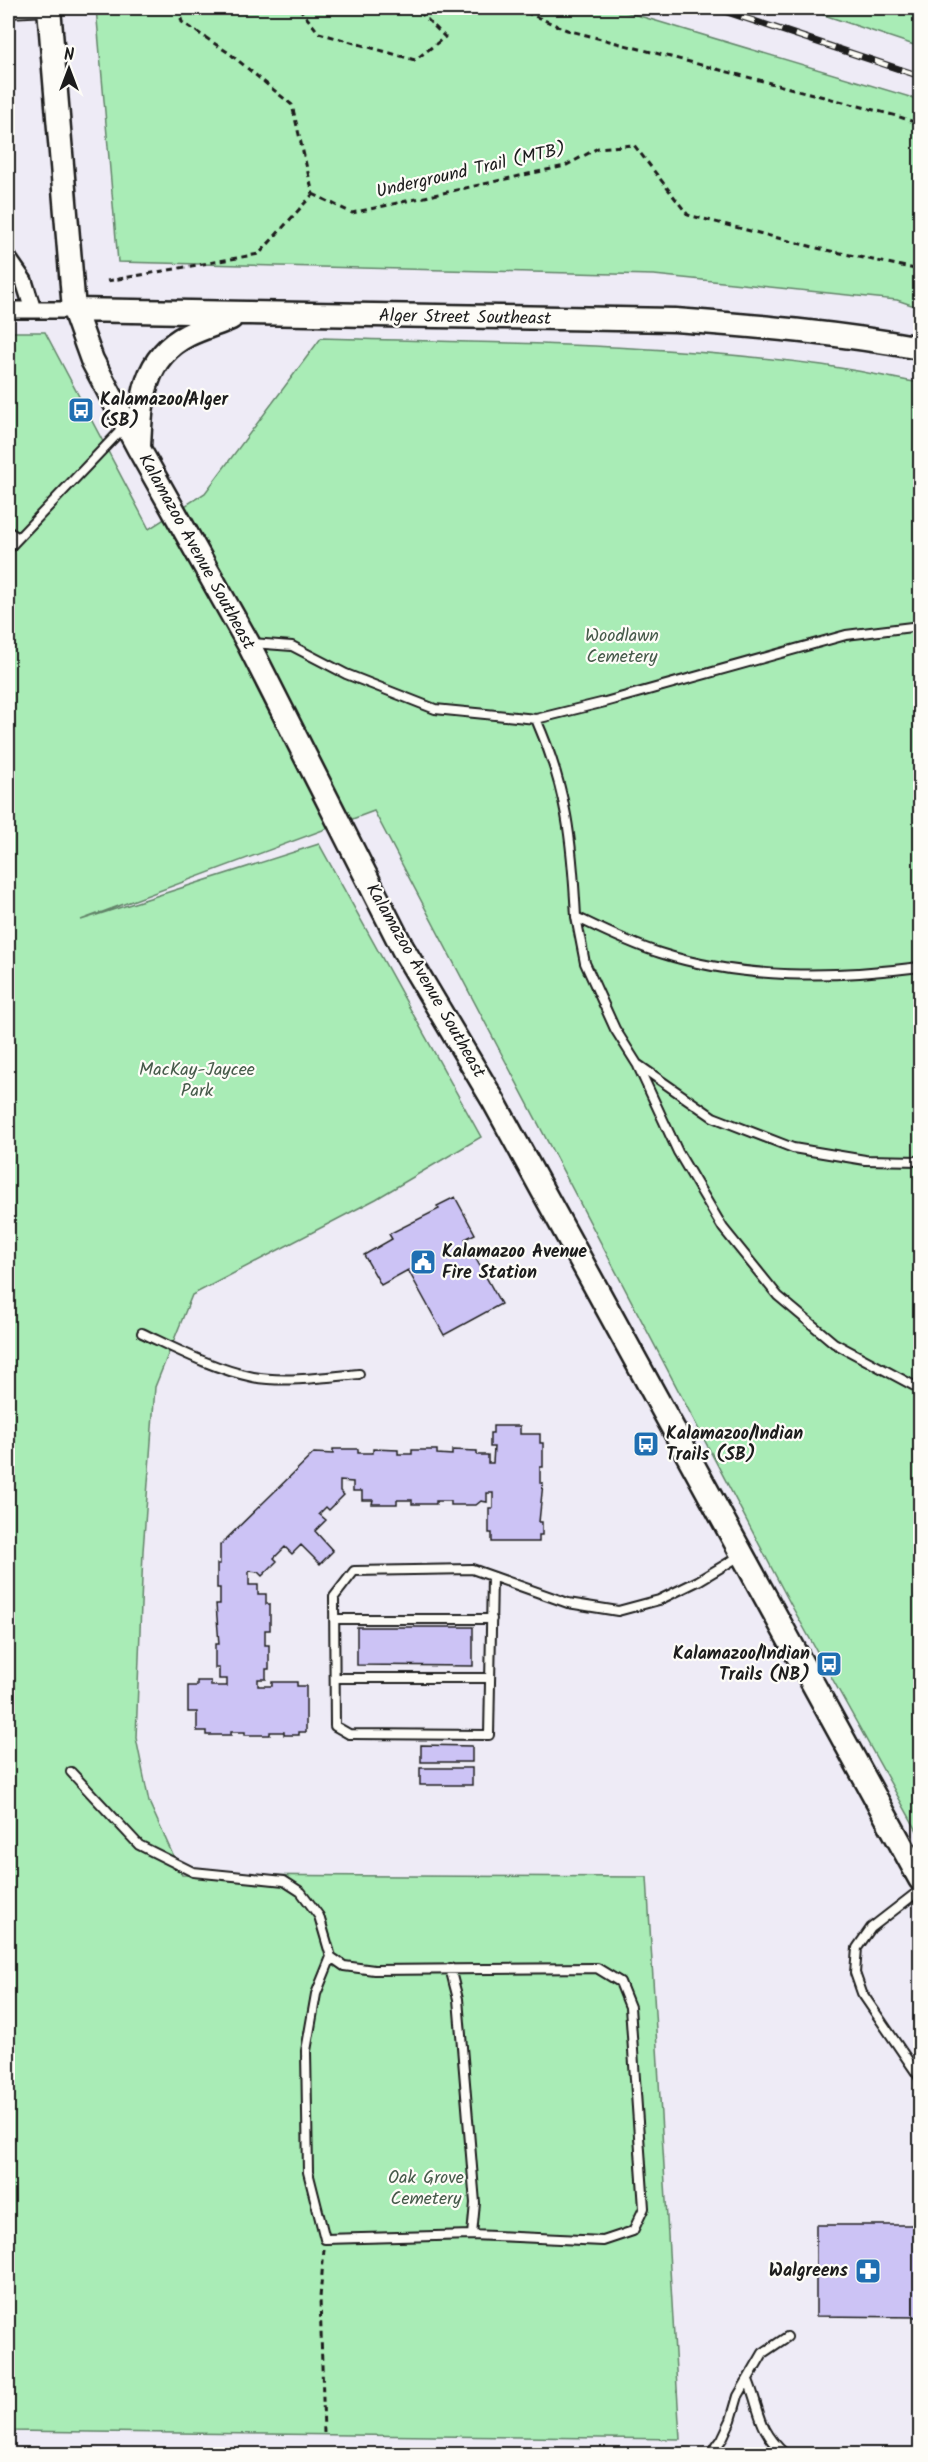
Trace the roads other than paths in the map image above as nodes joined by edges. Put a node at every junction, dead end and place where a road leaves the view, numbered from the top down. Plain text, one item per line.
1 (49, 9) edge
2 (8, 13) edge
3 (8, 258) edge
4 (8, 310) edge
5 (33, 310) junction
6 (74, 310) junction
7 (242, 313) junction
8 (921, 348) edge
9 (126, 425) junction
10 (139, 449) junction
11 (8, 531) edge
12 (8, 536) edge
13 (17, 537) junction
14 (8, 549) edge
15 (921, 627) edge
16 (248, 643) junction
17 (536, 719) junction
18 (576, 917) junction
19 (921, 967) edge
20 (637, 1064) junction
21 (921, 1161) edge
22 (142, 1333) dead end
23 (359, 1374) dead end
24 (921, 1389) edge
25 (743, 1554) junction
26 (492, 1577) junction
27 (334, 1619) junction
28 (492, 1619) junction
29 (335, 1678) junction
30 (490, 1678) junction
31 (71, 1772) dead end
32 (921, 1879) edge
33 (921, 1890) edge
34 (331, 1957) junction
35 (450, 1968) junction
36 (921, 2078) edge
37 (472, 2235) junction
38 (787, 2337) dead end
39 (748, 2380) junction
40 (711, 2454) edge
41 (785, 2454) edge

1 - 2 lane
1 - 6 main road, Kalamazoo Avenue Southeast
3 - 5 street
4 - 5 street, Alger Street Southeast
5 - 6 street, Alger Street Southeast
6 - 7 main road, Alger Street Southeast
6 - 9 main road, Kalamazoo Avenue Southeast
7 - 8 main road, Alger Street Southeast
7 - 10 main road
9 - 10 main road, Kalamazoo Avenue Southeast
9 - 13 lane
10 - 16 main road, Kalamazoo Avenue Southeast
11 - 13 lane
12 - 13 lane
13 - 14 lane
15 - 17 lane
16 - 17 lane
16 - 25 main road, Kalamazoo Avenue Southeast
17 - 18 lane
18 - 19 lane
18 - 20 lane
20 - 21 lane
20 - 24 lane
22 - 23 lane
25 - 26 lane
25 - 32 main road, Kalamazoo Avenue Southeast
26 - 27 lane
26 - 28 lane
27 - 28 lane
27 - 29 lane
28 - 30 lane
29 - 30 lane
29 - 30 lane
31 - 34 lane
33 - 36 lane
34 - 35 lane
34 - 37 lane
35 - 37 lane
35 - 37 lane
38 - 39 lane
39 - 40 lane
39 - 41 lane

